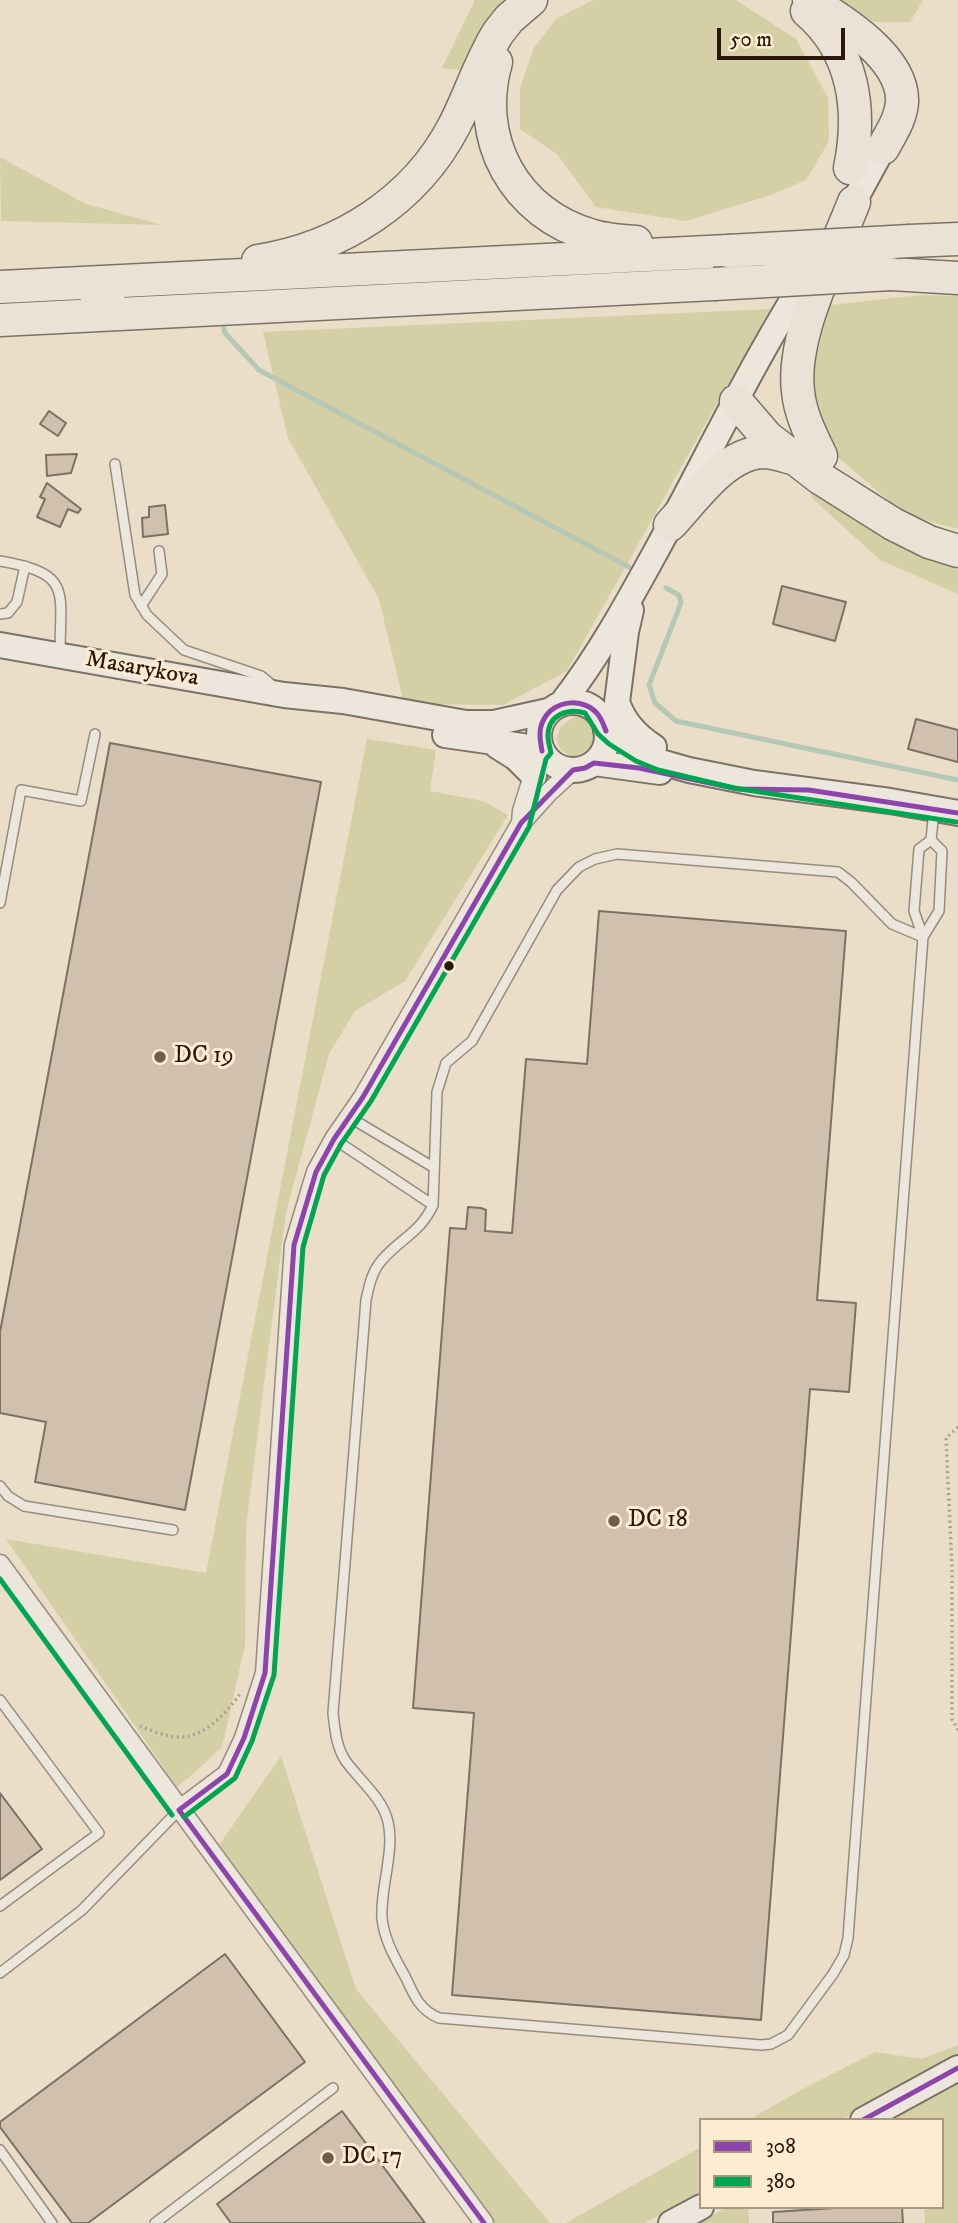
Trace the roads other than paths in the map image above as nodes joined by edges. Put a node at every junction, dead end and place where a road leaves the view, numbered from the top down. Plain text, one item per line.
1 (532, 0) edge
2 (792, 0) edge
3 (809, 0) edge
4 (883, 148) joint
5 (850, 168) joint
6 (854, 202) junction
7 (957, 240) edge
8 (728, 251) junction
9 (957, 273) edge
10 (250, 276) junction
11 (0, 287) edge
12 (799, 288) junction
13 (167, 289) dead end
14 (0, 293) edge
15 (135, 295) junction
16 (42, 296) dead end
17 (71, 300) dead end
18 (37, 308) dead end
19 (251, 308) junction
20 (0, 314) edge
21 (0, 320) edge
22 (736, 401) junction
23 (808, 458) junction
24 (116, 464) dead end
25 (670, 525) junction
26 (159, 551) dead end
27 (958, 551) edge
28 (0, 561) edge
29 (25, 566) junction
30 (638, 583) junction
31 (141, 606) junction
32 (0, 614) edge
33 (626, 632) junction
34 (0, 645) edge
35 (60, 656) junction
36 (285, 695) junction
37 (555, 707) junction
38 (601, 721) junction
39 (95, 734) dead end
40 (538, 760) junction
41 (583, 766) junction
42 (809, 790) junction
43 (946, 811) edge
44 (521, 823) junction
45 (930, 840) junction
46 (0, 903) edge
47 (923, 937) junction
48 (349, 1116) junction
49 (334, 1139) junction
50 (433, 1167) junction
51 (433, 1205) junction
52 (0, 1486) edge
53 (173, 1531) dead end
54 (0, 1564) edge
55 (0, 1700) edge
56 (179, 1811) junction
57 (0, 1906) edge
58 (0, 1973) edge
59 (958, 2068) edge
60 (333, 2088) dead end
61 (867, 2118) edge
62 (0, 2150) edge
63 (699, 2208) edge
64 (52, 2223) edge
65 (155, 2223) edge
66 (484, 2223) edge
67 (671, 2223) edge

1 - 8 highway
1 - 15 highway
2 - 5 highway
3 - 4 highway
4 - 6 main road
5 - 12 main road
6 - 12 main road
6 - 23 highway
7 - 8 highway, bridge
8 - 10 highway
9 - 19 highway, bridge
10 - 13 lane
10 - 15 highway
11 - 15 highway
12 - 22 main road
14 - 16 lane
15 - 17 lane
15 - 19 lane
18 - 20 lane
19 - 21 highway
22 - 23 highway
22 - 25 main road
23 - 25 highway
23 - 27 highway
24 - 31 lane
25 - 30 main road
26 - 31 lane
28 - 29 lane
29 - 32 lane
29 - 35 lane
30 - 33 main road
30 - 37 main road
31 - 36 lane
33 - 38 main road
33 - 42 main road
34 - 35 main road, Masarykova
35 - 36 main road, Masarykova
36 - 37 main road, Masarykova
36 - 40 main road, Masarykova
37 - 38 main road
37 - 40 main road
38 - 41 main road
38 - 42 main road
39 - 46 lane
40 - 41 main road
40 - 44 street
41 - 42 main road
41 - 44 street
42 - 43 main road
43 - 45 lane
44 - 48 street
45 - 47 lane
45 - 47 lane
47 - 50 lane
47 - 51 lane
48 - 49 street
48 - 50 lane
49 - 51 lane
49 - 56 street
50 - 51 lane
52 - 53 lane
54 - 56 street
55 - 57 lane
56 - 58 lane
56 - 66 street
59 - 61 main road
60 - 65 lane
62 - 64 lane
63 - 67 main road

